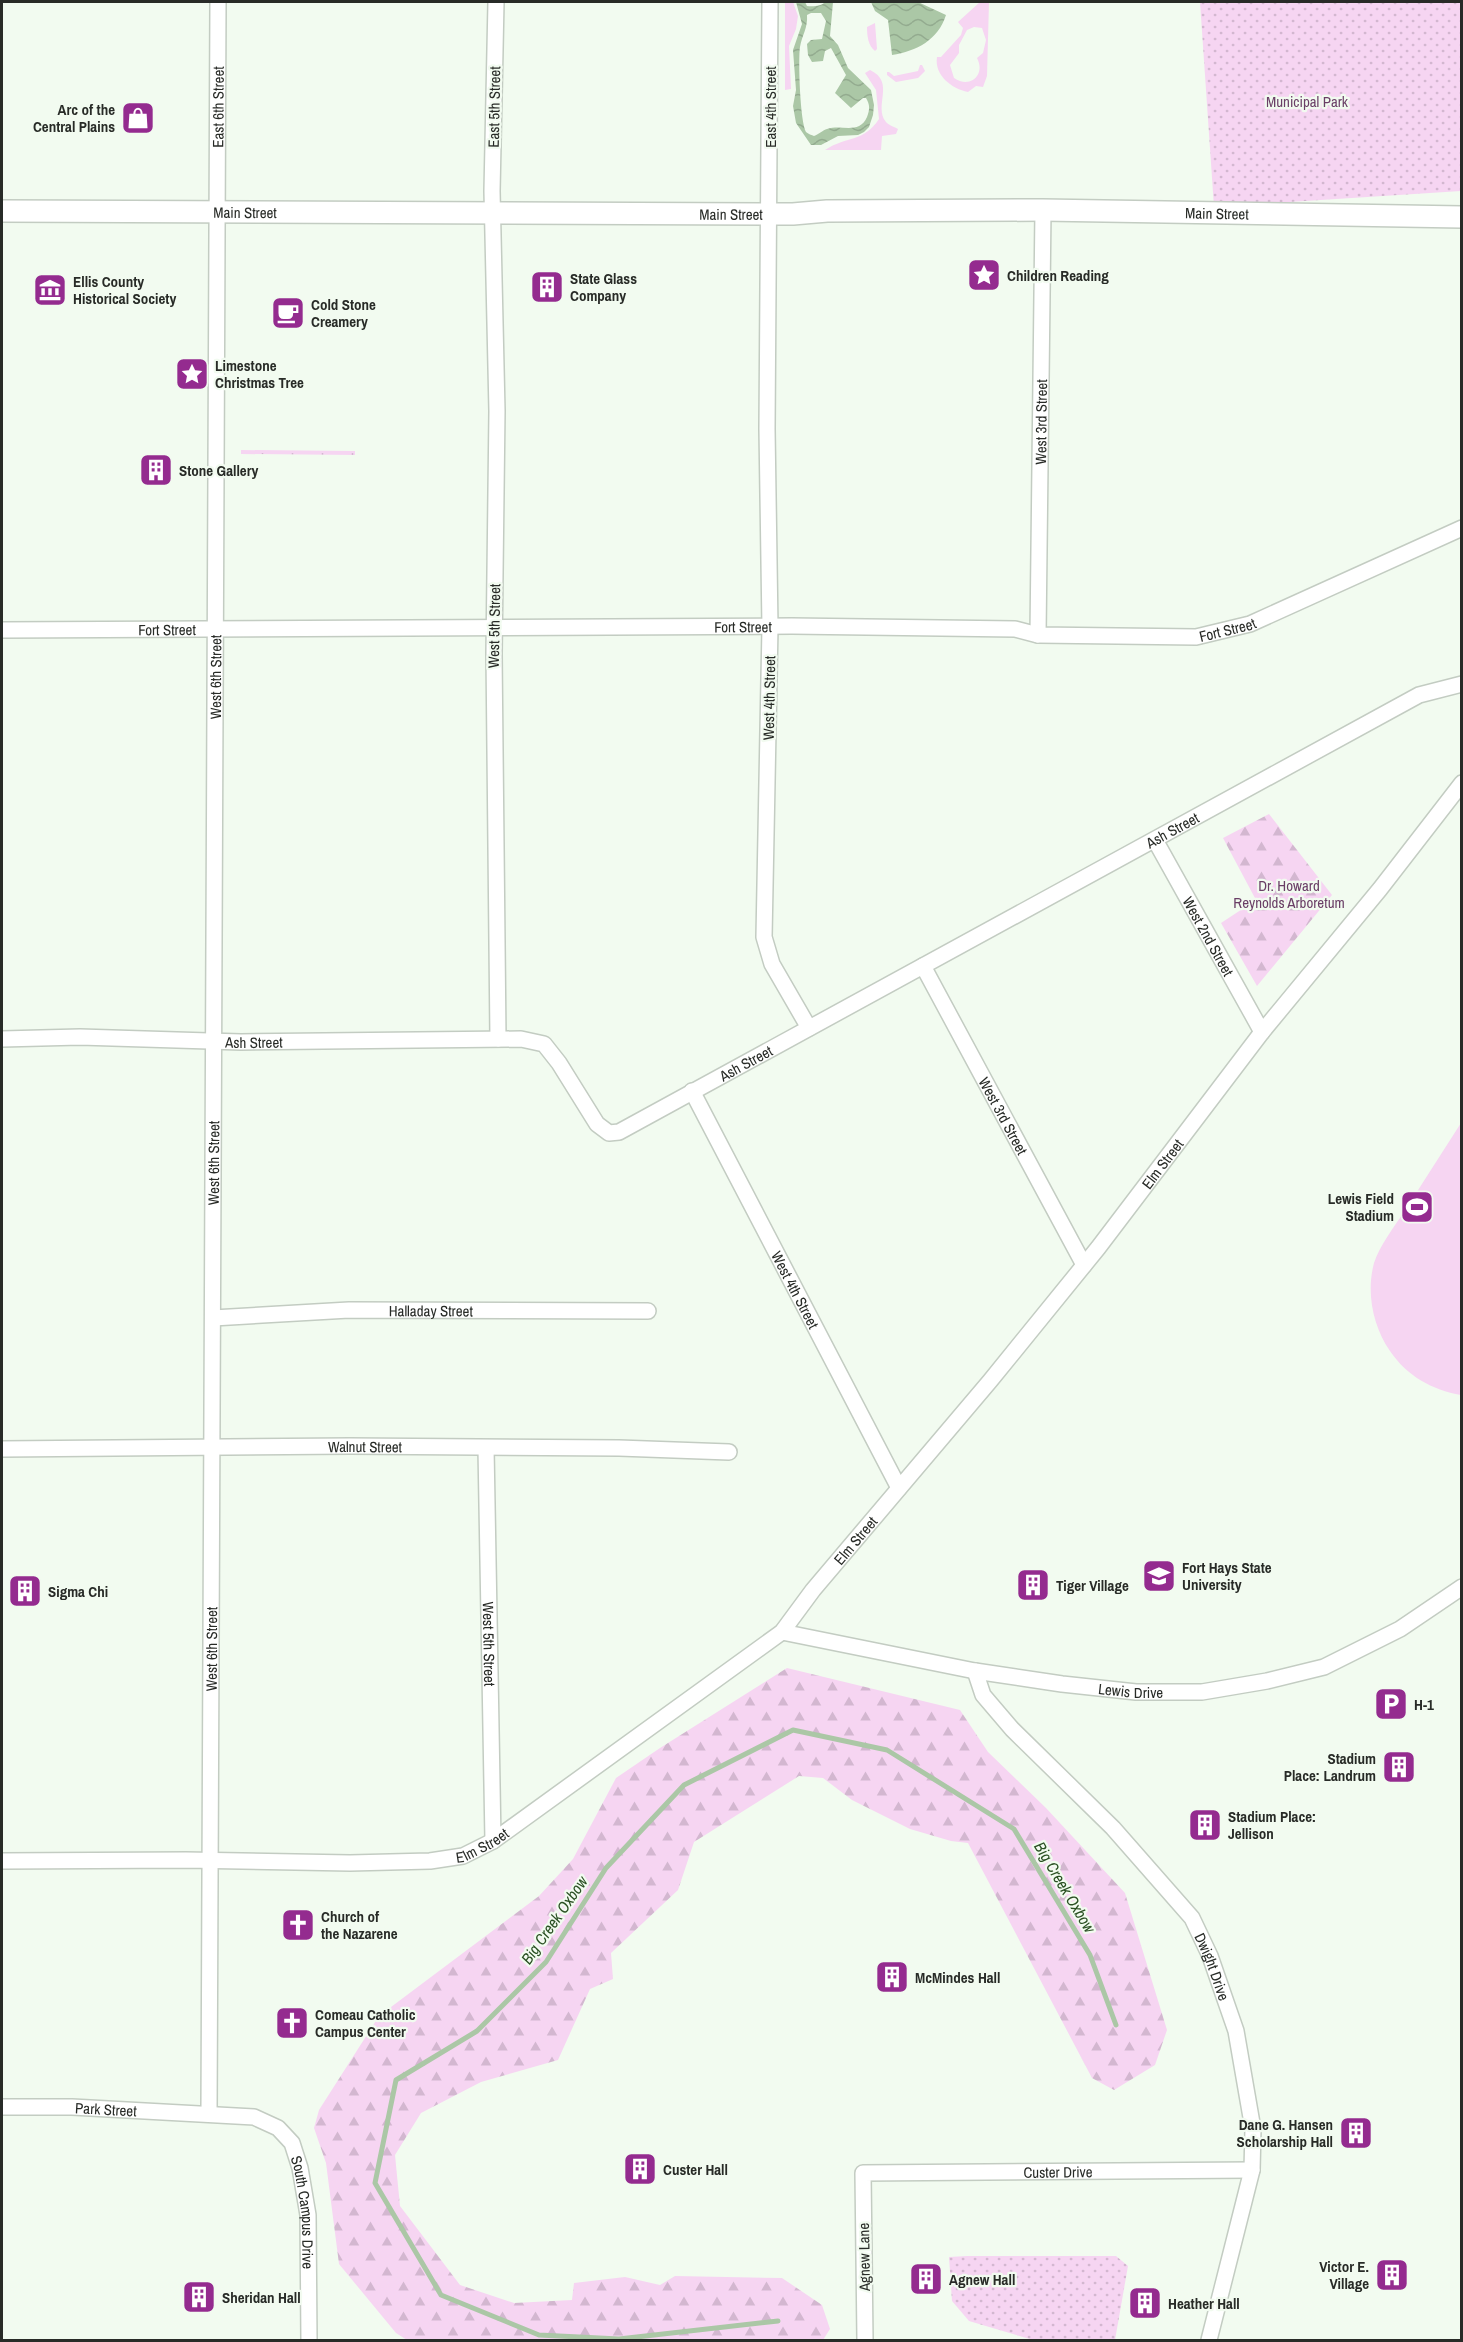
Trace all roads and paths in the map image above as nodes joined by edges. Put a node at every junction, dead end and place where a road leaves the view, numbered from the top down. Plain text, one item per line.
1 (219, 2) edge
2 (496, 2) edge
3 (770, 2) edge
4 (1043, 210) junction
5 (2, 211) edge
6 (218, 211) junction
7 (494, 213) junction
8 (769, 213) junction
9 (1461, 217) edge
10 (1461, 528) edge
11 (770, 627) junction
12 (216, 628) junction
13 (494, 629) junction
14 (2, 630) edge
15 (1038, 635) junction
16 (1461, 684) edge
17 (1461, 783) edge
18 (1155, 840) junction
19 (923, 966) junction
20 (809, 1028) junction
21 (1262, 1032) junction
22 (2, 1039) edge
23 (498, 1039) junction
24 (215, 1041) junction
25 (692, 1091) junction
26 (1084, 1265) junction
27 (648, 1311) dead end
28 (213, 1318) junction
29 (212, 1447) junction
30 (486, 1448) junction
31 (2, 1449) edge
32 (729, 1452) dead end
33 (899, 1488) junction
34 (1461, 1587) edge
35 (782, 1632) junction
36 (975, 1671) junction
37 (493, 1840) junction
38 (210, 1861) junction
39 (2, 1862) edge
40 (2, 2107) edge
41 (209, 2114) junction
42 (1252, 2170) junction
43 (863, 2173) joint
44 (309, 2340) edge
45 (865, 2340) edge
46 (1209, 2340) edge

1 - 6 street, East 6th Street
2 - 7 street, East 5th Street
3 - 8 street, East 4th Street
4 - 8 street, Main Street
4 - 9 street, Main Street
4 - 15 street, West 3rd Street
5 - 6 street, Main Street
6 - 7 street, Main Street
6 - 12 street, West 6th Street
7 - 8 street, Main Street
7 - 13 street, West 5th Street
8 - 11 street, West 4th Street
10 - 15 street, Fort Street
11 - 13 street, Fort Street
11 - 15 street, Fort Street
11 - 20 street, West 4th Street
12 - 13 street, Fort Street
12 - 14 street, Fort Street
12 - 24 street, West 6th Street
13 - 23 street, West 5th Street
16 - 18 street, Ash Street
17 - 21 street, Elm Street
18 - 19 street, Ash Street
18 - 21 street, West 2nd Street
19 - 20 street, Ash Street
19 - 26 street, West 3rd Street
20 - 25 street, Ash Street
21 - 26 street, Elm Street
22 - 24 street, Ash Street
23 - 24 street, Ash Street
23 - 25 street, Ash Street
24 - 28 street, West 6th Street
25 - 33 street, West 4th Street
26 - 33 street, Elm Street
27 - 28 street, Halladay Street
28 - 29 street, West 6th Street
29 - 30 street, Walnut Street
29 - 31 street, Walnut Street
29 - 38 street, West 6th Street
30 - 32 street, Walnut Street
30 - 37 street, West 5th Street
33 - 35 street, Elm Street
34 - 36 street, Lewis Drive
35 - 36 street, Lewis Drive
35 - 37 street, Elm Street
36 - 42 street, Dwight Drive
37 - 38 street, Elm Street
38 - 39 street, Elm Street
38 - 41 street, West 6th Street
40 - 41 street, Park Street
41 - 44 street, South Campus Drive
42 - 43 street, Custer Drive
42 - 46 street, Dwight Drive
43 - 45 street, Agnew Lane

